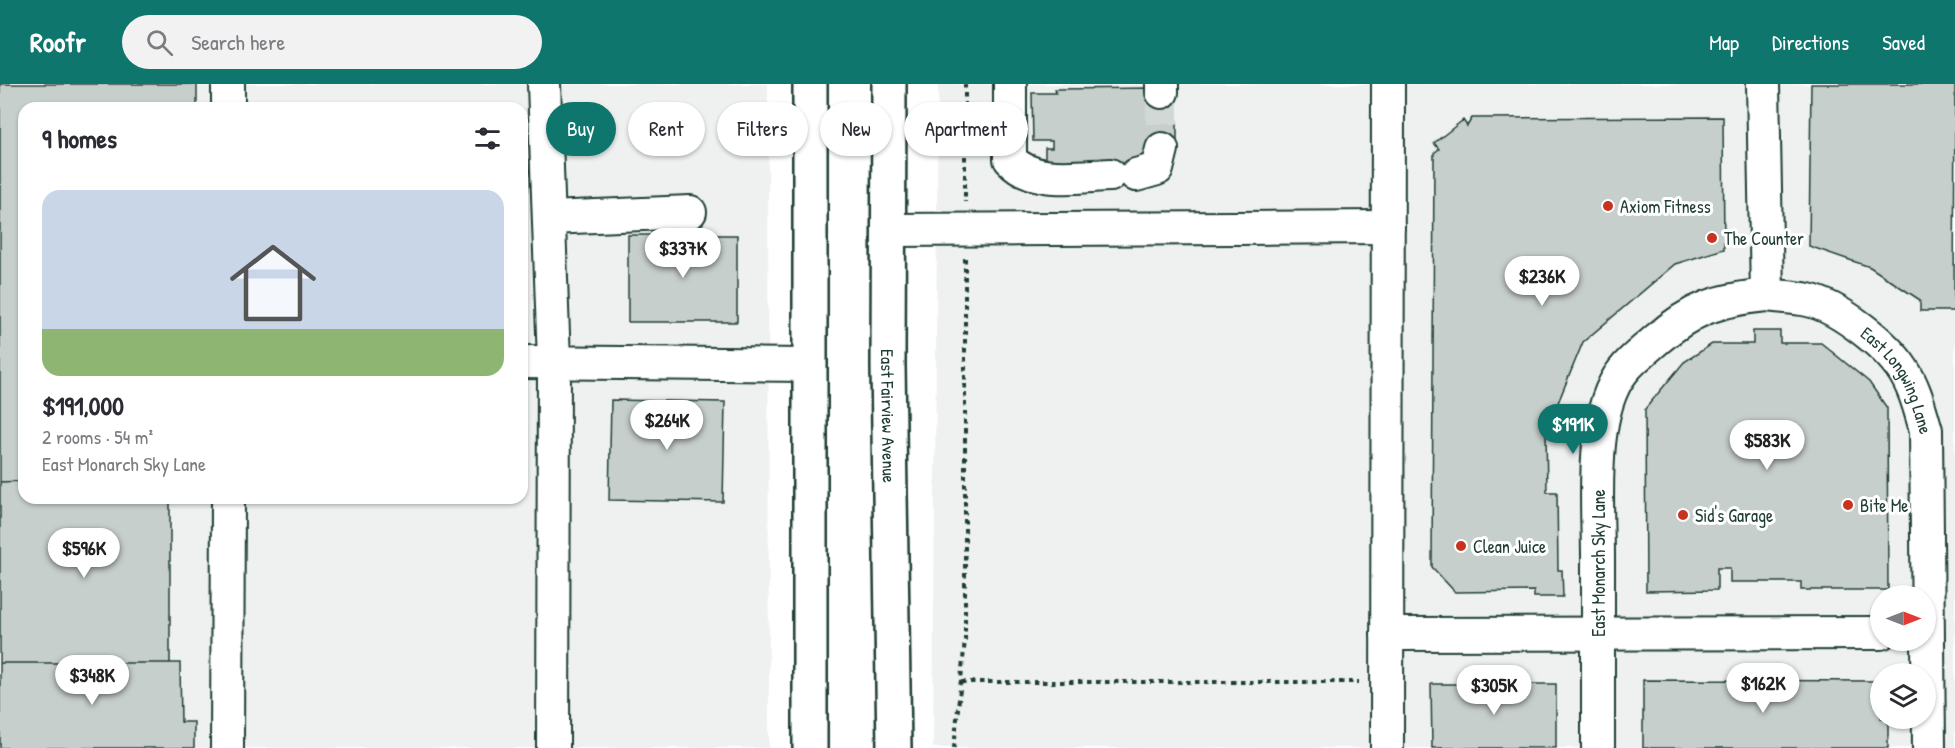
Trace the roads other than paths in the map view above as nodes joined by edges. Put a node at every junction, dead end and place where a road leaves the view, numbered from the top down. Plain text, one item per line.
1 (228, 84) edge
2 (544, 84) edge
3 (810, 84) edge
4 (889, 84) edge
5 (1010, 84) edge
6 (1388, 84) edge
7 (1764, 84) edge
8 (228, 102) edge
9 (1162, 149) tunnel mouth
10 (690, 212) dead end
11 (549, 218) junction
12 (1388, 227) junction
13 (889, 230) junction
14 (1767, 295) junction
15 (528, 362) edge
16 (554, 362) junction
17 (810, 365) junction
18 (228, 504) edge
19 (1927, 585) edge
20 (1870, 633) edge
21 (1387, 634) junction
22 (1598, 634) junction
23 (1927, 651) edge
24 (227, 748) edge
25 (553, 748) edge
26 (810, 748) edge
27 (894, 748) edge
28 (1387, 748) edge
29 (1598, 748) edge
30 (1929, 748) edge

1 - 8 street
2 - 11 street
3 - 17 main road
4 - 13 main road, East Fairview Avenue
5 - 9 street
6 - 12 street
7 - 14 street
10 - 11 street
11 - 16 street
12 - 13 street
12 - 21 street
13 - 27 main road, East Fairview Avenue
14 - 19 street, East Longwing Lane
14 - 22 street, East Monarch Sky Lane
15 - 16 street
16 - 17 street
16 - 25 street
17 - 26 main road
18 - 24 street
20 - 22 street
21 - 22 street
21 - 28 street
22 - 29 street, East Monarch Sky Lane
23 - 30 street, East Longwing Lane

